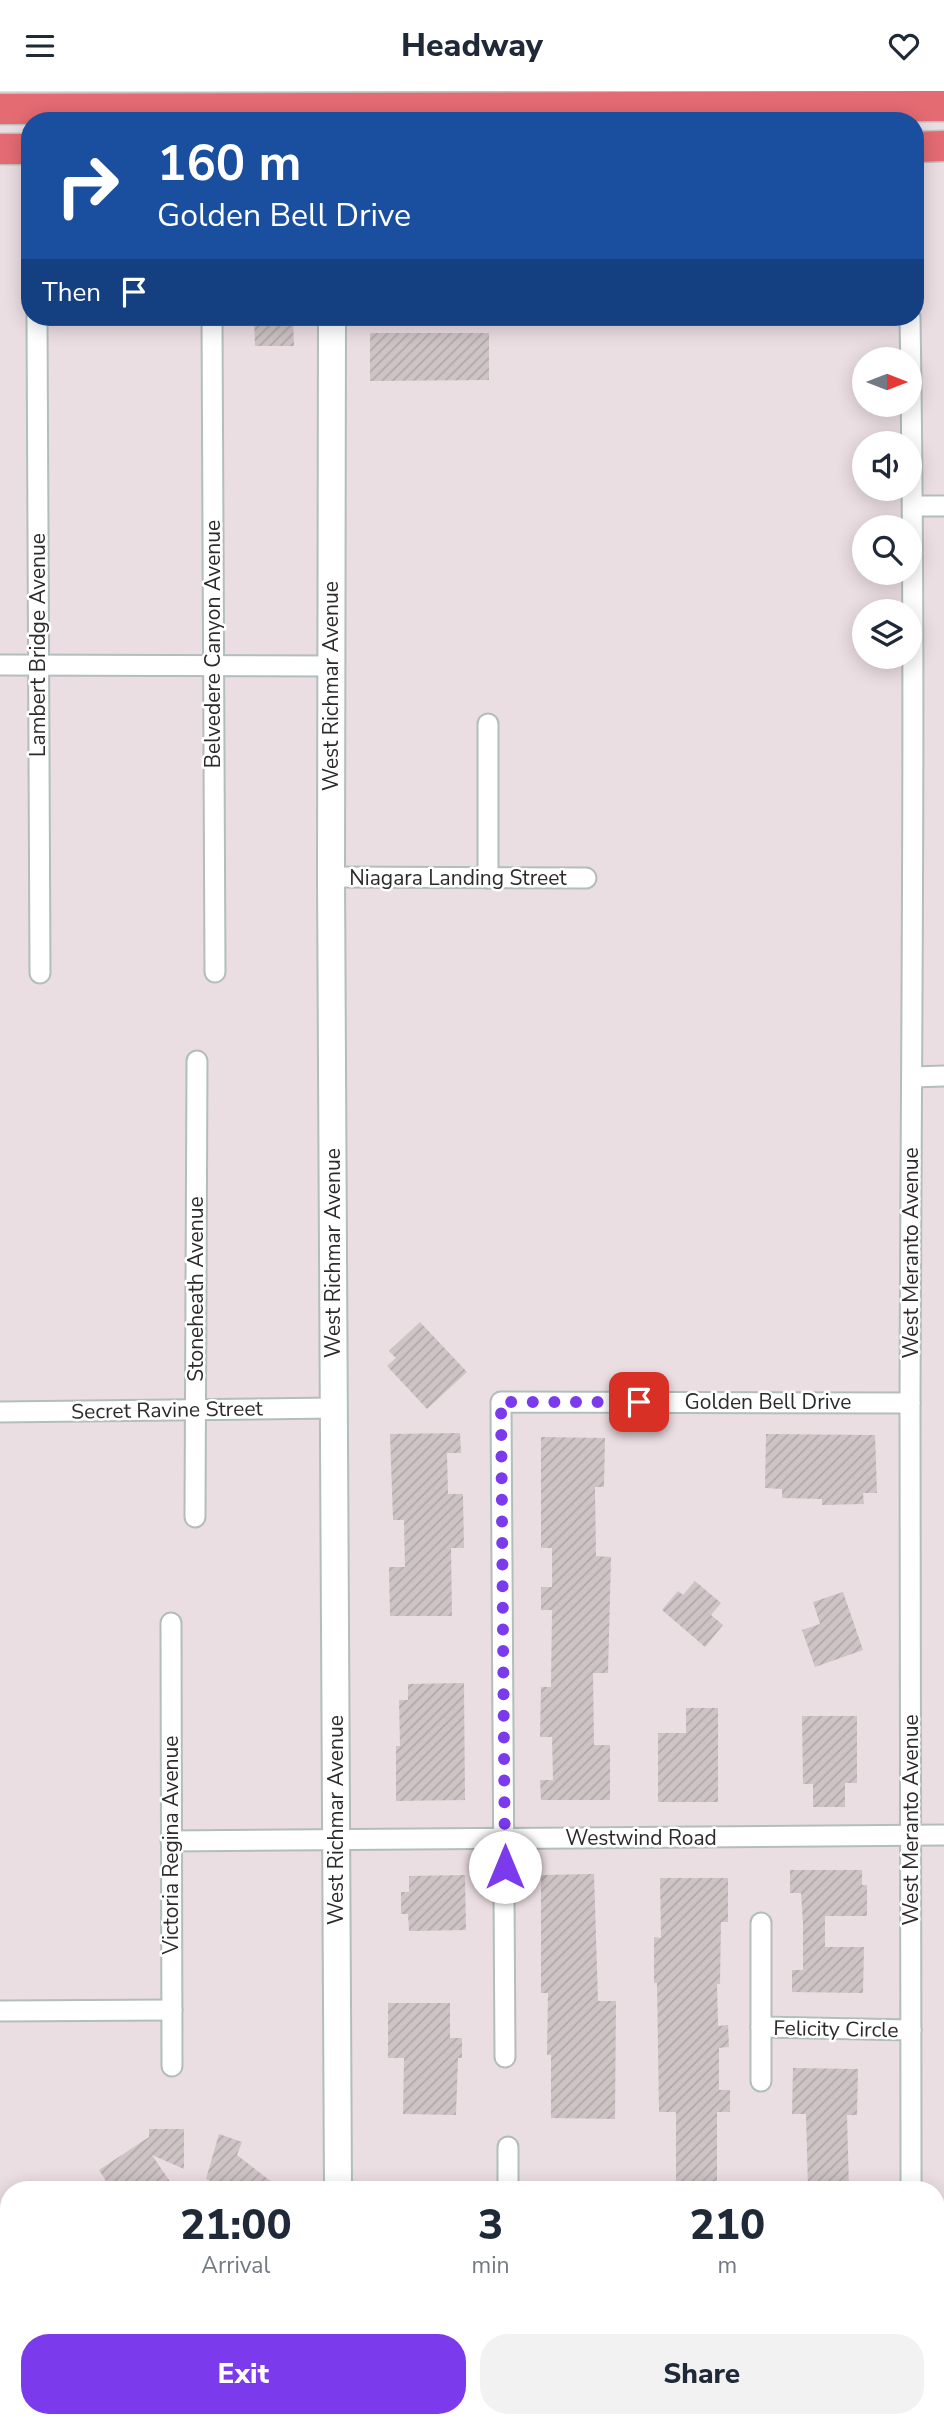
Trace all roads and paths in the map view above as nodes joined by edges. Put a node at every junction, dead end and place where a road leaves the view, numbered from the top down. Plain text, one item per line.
1 (944, 106) edge
2 (0, 109) edge
3 (197, 112) edge
4 (912, 112) edge
5 (924, 146) edge
6 (944, 146) edge
7 (0, 149) edge
8 (21, 149) edge
9 (37, 326) edge
10 (212, 326) edge
11 (332, 326) edge
12 (910, 326) edge
13 (913, 506) junction
14 (944, 506) edge
15 (0, 665) edge
16 (38, 665) junction
17 (213, 666) junction
18 (331, 666) junction
19 (488, 724) dead end
20 (331, 877) junction
21 (488, 878) junction
22 (586, 879) dead end
23 (215, 972) dead end
24 (40, 973) dead end
25 (197, 1061) dead end
26 (944, 1076) edge
27 (913, 1077) junction
28 (910, 1403) junction
29 (334, 1408) junction
30 (196, 1410) junction
31 (0, 1412) edge
32 (195, 1517) dead end
33 (171, 1623) dead end
34 (944, 1835) edge
35 (912, 1836) junction
36 (505, 1839) junction
37 (171, 1841) junction
38 (336, 1841) junction
39 (761, 1923) dead end
40 (172, 2010) junction
41 (0, 2011) edge
42 (761, 2028) junction
43 (911, 2030) junction
44 (505, 2057) dead end
45 (173, 2066) dead end
46 (761, 2081) dead end
47 (508, 2147) dead end
48 (338, 2181) edge
49 (508, 2181) edge
50 (911, 2181) edge

1 - 4 main road
2 - 3 main road
5 - 6 main road
7 - 8 main road
9 - 16 street, Lambert Bridge Avenue
10 - 17 street, Belvedere Canyon Avenue
11 - 18 street, West Richmar Avenue
12 - 13 street, West Meranto Avenue
13 - 14 street
13 - 27 street, West Meranto Avenue
15 - 16 street
16 - 17 street
16 - 24 street, Lambert Bridge Avenue
17 - 18 street
17 - 23 street, Belvedere Canyon Avenue
18 - 20 street, West Richmar Avenue
19 - 21 street
20 - 21 street, Niagara Landing Street
20 - 29 street, West Richmar Avenue
21 - 22 street, Niagara Landing Street
25 - 30 street, Stoneheath Avenue
26 - 27 street
27 - 28 street, West Meranto Avenue
28 - 35 street, West Meranto Avenue
28 - 36 street, Golden Bell Drive
29 - 30 street, Secret Ravine Street
29 - 38 street, West Richmar Avenue
30 - 31 street, Secret Ravine Street
30 - 32 street, Stoneheath Avenue
33 - 37 street, Victoria Regina Avenue
34 - 35 street, Westwind Road
35 - 36 street, Westwind Road
35 - 43 street, West Meranto Avenue
36 - 38 street, Westwind Road
36 - 44 street
37 - 38 street, Westwind Road
37 - 40 street, Victoria Regina Avenue
38 - 48 street, West Richmar Avenue
39 - 42 street, Felicity Circle
40 - 41 street
40 - 45 street, Victoria Regina Avenue
42 - 43 street, Felicity Circle
42 - 46 street, Felicity Circle
43 - 50 street, West Meranto Avenue
47 - 49 street

